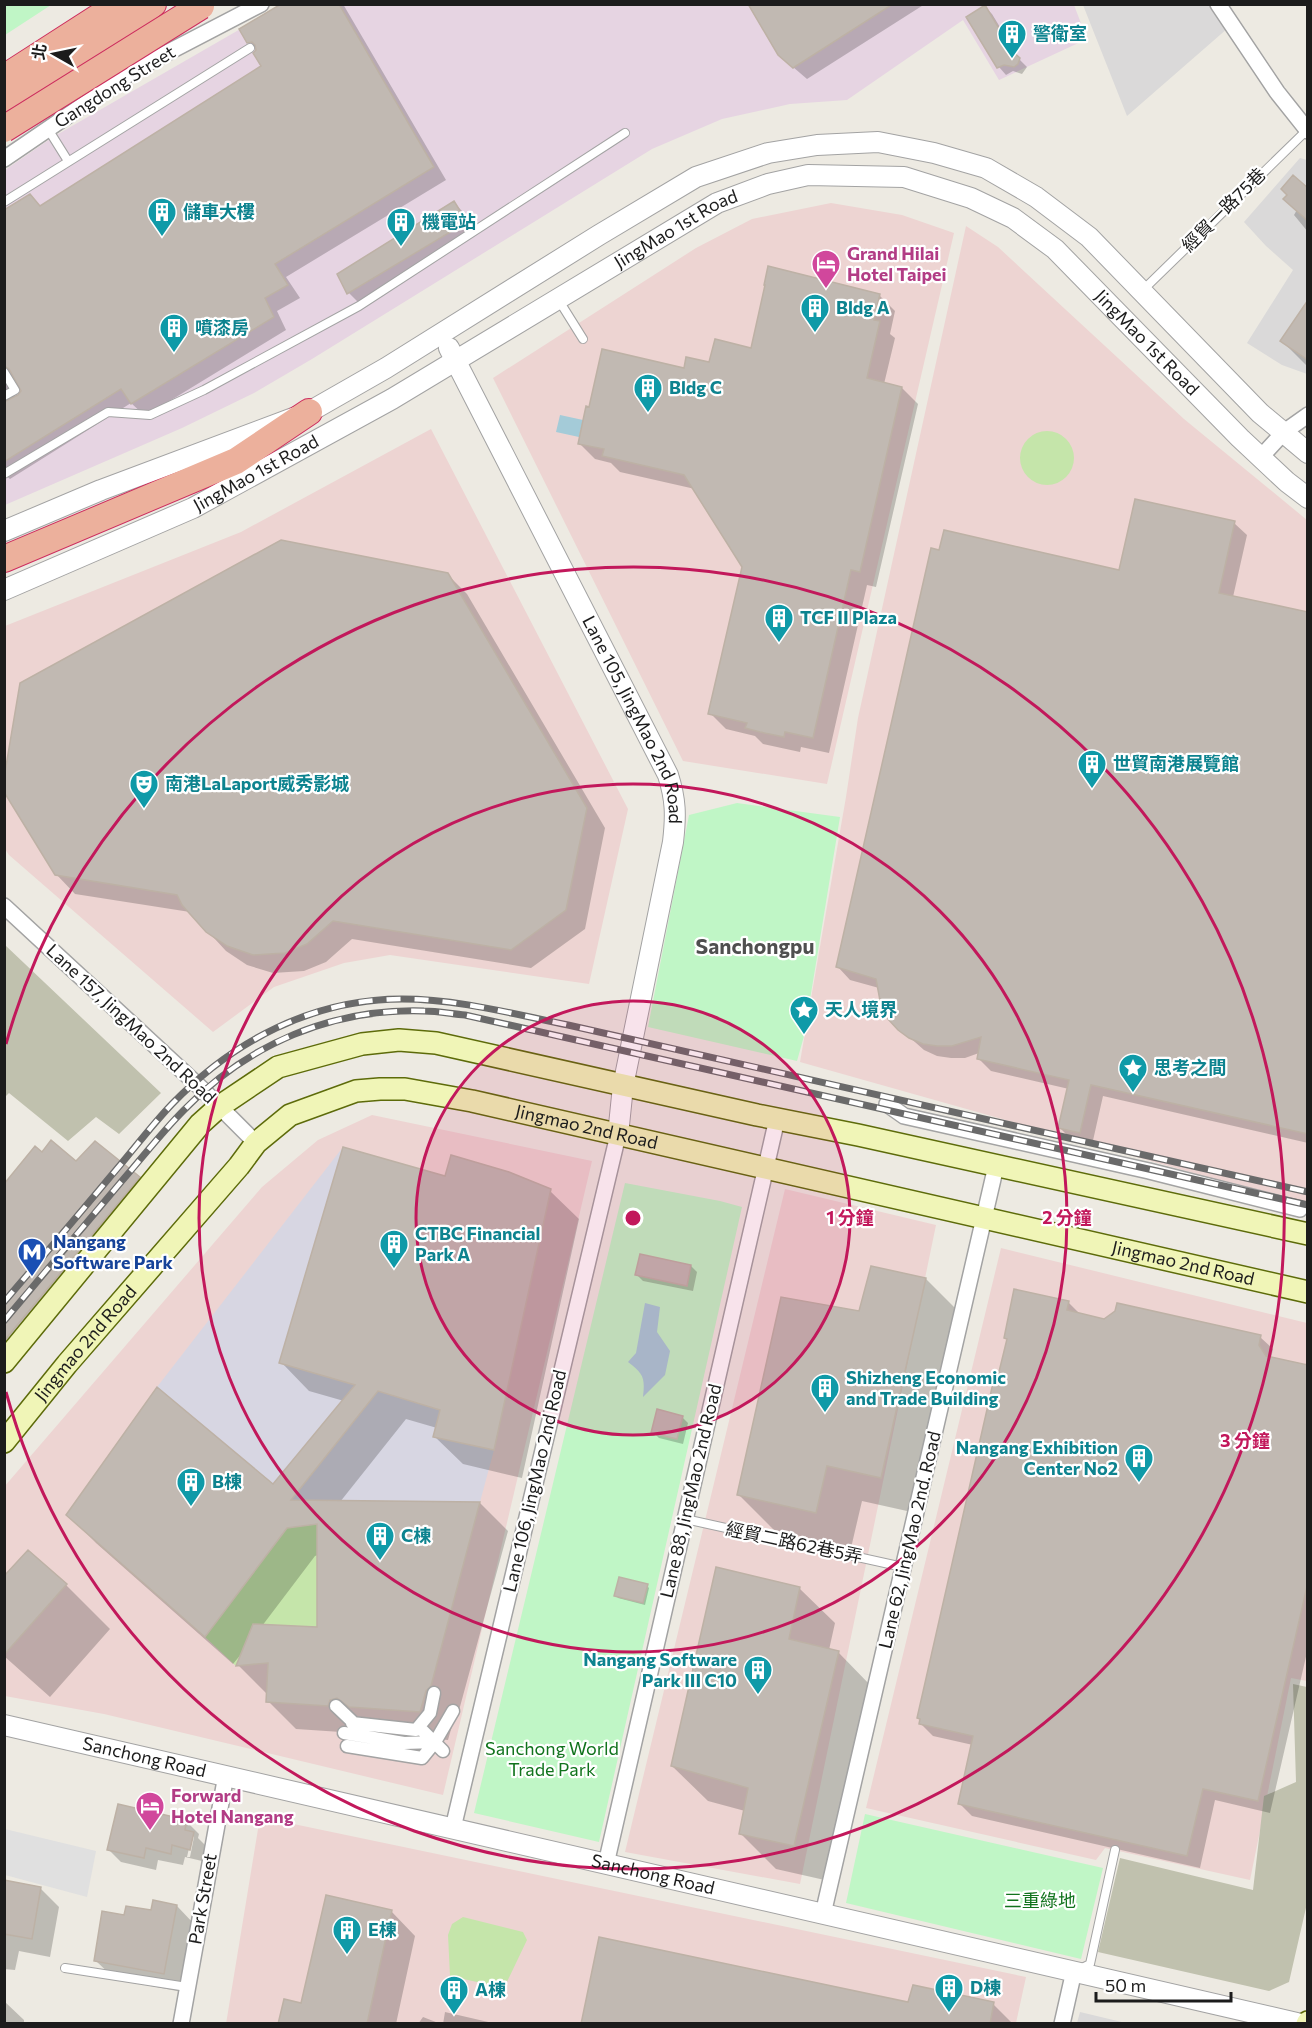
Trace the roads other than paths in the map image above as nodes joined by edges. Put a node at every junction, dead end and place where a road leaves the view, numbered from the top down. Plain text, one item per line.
1 (168, 4) edge
2 (204, 4) edge
3 (261, 4) edge
4 (1218, 4) edge
5 (136, 9) edge
6 (250, 48) dead end
7 (136, 69) junction
8 (4, 78) edge
9 (36, 99) dead end
10 (4, 100) edge
11 (4, 129) edge
12 (48, 129) junction
13 (1307, 130) edge
14 (625, 133) dead end
15 (4, 159) edge
16 (68, 161) junction
17 (4, 202) edge
18 (1142, 291) junction
19 (558, 298) junction
20 (442, 334) junction
21 (583, 339) dead end
22 (455, 360) junction
23 (4, 372) edge
24 (4, 396) edge
25 (309, 412) junction
26 (1308, 415) edge
27 (1284, 432) junction
28 (1308, 453) edge
29 (1261, 457) junction
30 (4, 474) edge
31 (1308, 498) edge
32 (4, 531) edge
33 (4, 559) edge
34 (4, 590) edge
35 (4, 906) edge
36 (623, 1086) junction
37 (887, 1104) dead end
38 (220, 1106) junction
39 (777, 1119) junction
40 (618, 1135) junction
41 (256, 1143) junction
42 (996, 1166) junction
43 (766, 1168) junction
44 (1300, 1209) dead end
45 (983, 1218) junction
46 (1308, 1234) edge
47 (1308, 1292) edge
48 (4, 1362) edge
49 (4, 1442) edge
50 (685, 1519) junction
51 (903, 1567) junction
52 (434, 1693) dead end
53 (336, 1706) dead end
54 (453, 1711) dead end
55 (4, 1725) edge
56 (418, 1725) junction
57 (444, 1732) junction
58 (348, 1734) junction
59 (379, 1740) junction
60 (434, 1746) junction
61 (398, 1754) junction
62 (226, 1775) junction
63 (453, 1828) junction
64 (1115, 1850) dead end
65 (606, 1864) junction
66 (823, 1914) junction
67 (65, 1968) dead end
68 (1074, 1971) junction
69 (187, 1988) junction
70 (181, 2024) edge
71 (1062, 2024) edge
72 (1301, 2024) edge

1 - 5 highway
2 - 11 highway, bridge
3 - 7 street, Gangdong Street
4 - 13 street
5 - 8 highway
5 - 10 highway
6 - 16 lane
7 - 9 lane
7 - 12 street, Gangdong Street
12 - 15 street, Gangdong Street
12 - 16 lane
13 - 18 lane, 經貿一路75巷
14 - 30 lane
16 - 17 lane
18 - 20 street, JingMao 1st Road
18 - 27 street, JingMao 1st Road
19 - 21 lane
19 - 22 street, JingMao 1st Road
19 - 29 street, JingMao 1st Road
20 - 22 street, Lane 105, JingMao 2nd Road
20 - 25 street, JingMao 1st Road
22 - 34 street, JingMao 1st Road
22 - 36 street, Lane 105, JingMao 2nd Road
23 - 24 lane
25 - 32 street, JingMao 1st Road
25 - 33 highway
26 - 27 street
27 - 28 street, JingMao 1st Road
27 - 29 street
29 - 31 street, JingMao 1st Road
35 - 38 street, Lane 157, JingMao 2nd Road
36 - 38 main road
36 - 39 main road
36 - 40 street, Lane 105, JingMao 2nd Road
37 - 44 street
38 - 41 street, Lane 157, JingMao 2nd Road
38 - 48 main road
39 - 42 main road
39 - 43 street, Lane 88, JingMao 2nd Road
40 - 41 main road, Jingmao 2nd Road
40 - 43 main road, Jingmao 2nd Road
40 - 63 street, Lane 106, JingMao 2nd Road
41 - 49 main road, Jingmao 2nd Road
42 - 45 street, Lane 62, JingMao 2nd. Road
42 - 46 main road
43 - 45 main road, Jingmao 2nd Road
43 - 50 street, Lane 88, JingMao 2nd Road
45 - 47 main road, Jingmao 2nd Road
45 - 51 street, Lane 62, JingMao 2nd. Road
50 - 51 lane, 經貿二路62巷5弄
50 - 65 street, Lane 88, JingMao 2nd Road
51 - 66 street, Lane 62, JingMao 2nd. Road
52 - 56 street
53 - 58 street
54 - 57 street
55 - 62 street, Sanchong Road
56 - 57 street
56 - 58 street
56 - 60 street
57 - 60 street
58 - 59 street
58 - 61 street
59 - 60 street
59 - 61 street
60 - 61 street
62 - 63 street, Sanchong Road
62 - 69 street, Park Street
63 - 65 street, Sanchong Road
64 - 68 lane
65 - 66 street, Sanchong Road
66 - 68 street, Sanchong Road
67 - 69 lane
68 - 71 street
68 - 72 street, Sanchong Road
69 - 70 street, Park Street

